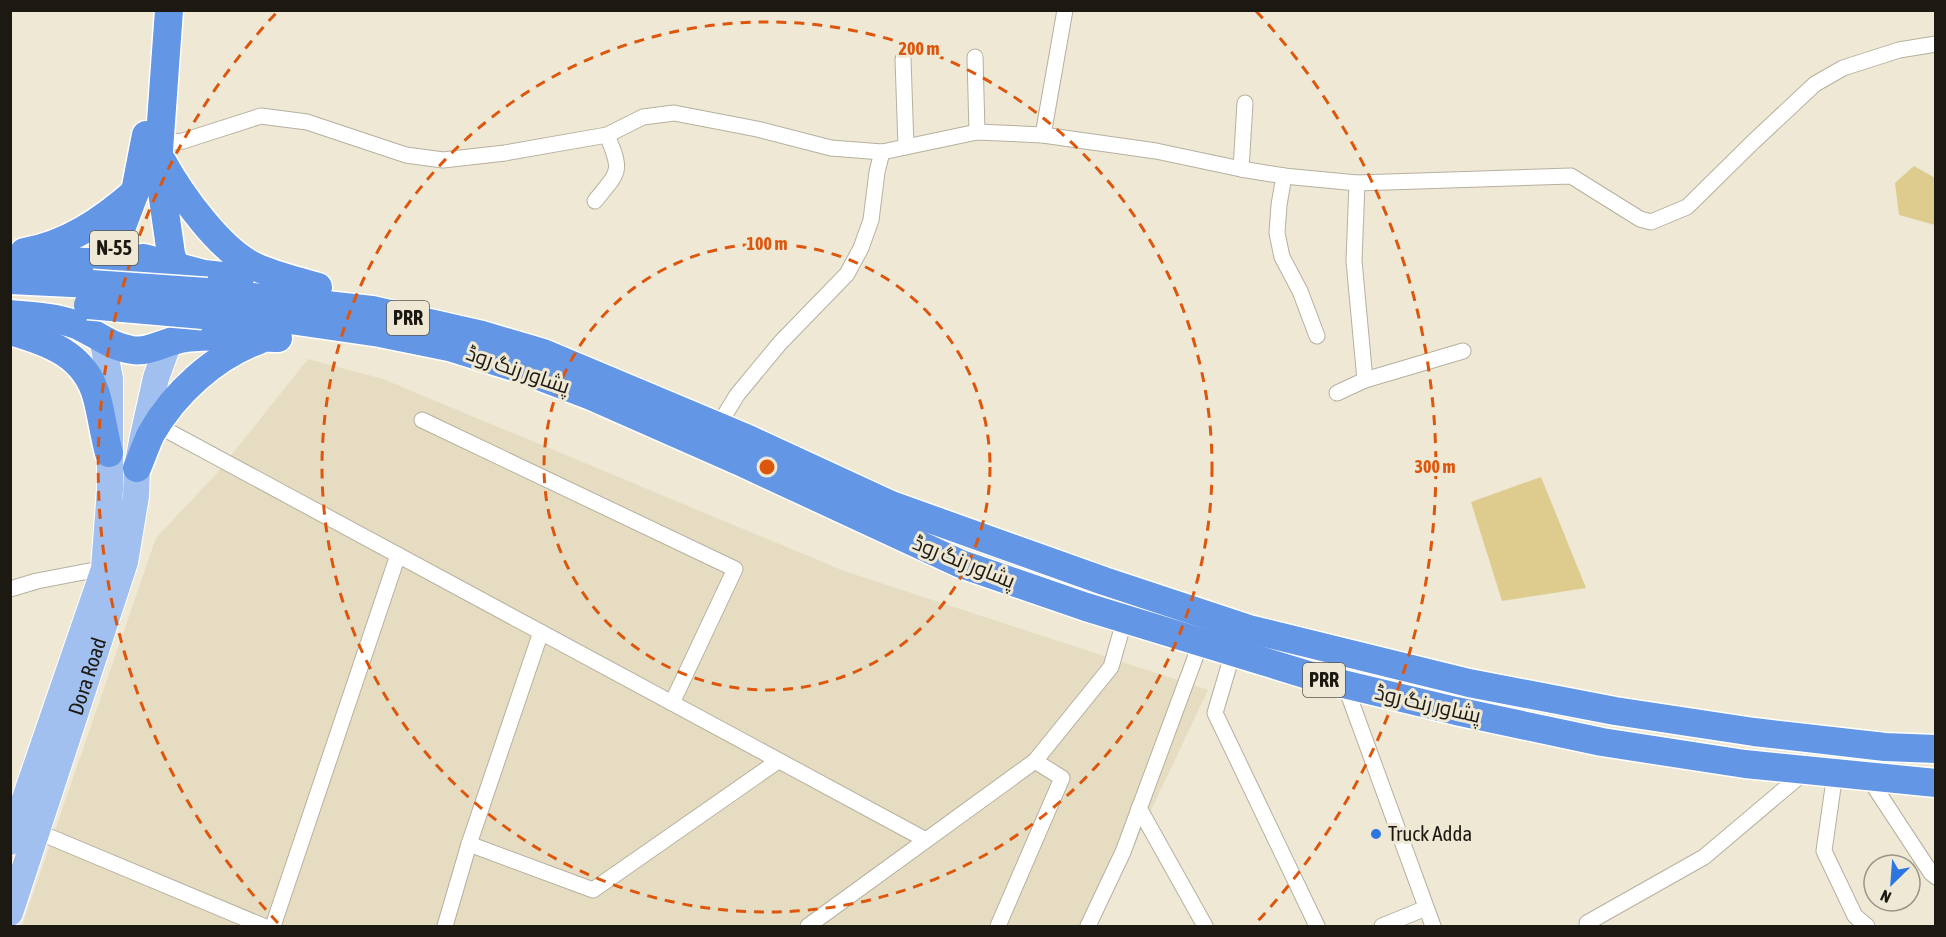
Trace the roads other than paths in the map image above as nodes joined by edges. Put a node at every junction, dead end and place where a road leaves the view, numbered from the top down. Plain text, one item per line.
1 (156, 10) edge
2 (169, 10) edge
3 (1065, 10) edge
4 (1935, 44) edge
5 (975, 57) dead end
6 (903, 59) dead end
7 (1245, 103) dead end
8 (977, 132) junction
9 (607, 135) junction
10 (1043, 135) junction
11 (906, 147) junction
12 (882, 152) junction
13 (154, 155) junction
14 (1241, 169) junction
15 (1284, 176) junction
16 (1357, 183) junction
17 (135, 192) junction
18 (595, 201) dead end
19 (10, 255) edge
20 (10, 260) edge
21 (109, 261) junction
22 (176, 266) junction
23 (10, 280) edge
24 (318, 288) junction
25 (10, 299) edge
26 (10, 314) edge
27 (10, 331) edge
28 (1317, 336) dead end
29 (102, 338) junction
30 (267, 338) junction
31 (169, 342) junction
32 (1463, 351) dead end
33 (1365, 380) junction
34 (597, 386) junction
35 (1337, 393) dead end
36 (726, 413) junction
37 (422, 420) dead end
38 (150, 430) junction
39 (745, 451) junction
40 (109, 453) junction
41 (137, 468) joint
42 (398, 555) junction
43 (114, 565) junction
44 (10, 588) edge
45 (1125, 618) junction
46 (541, 632) junction
47 (1201, 642) junction
48 (1233, 652) junction
49 (1345, 685) junction
50 (672, 703) junction
51 (1935, 749) edge
52 (778, 761) junction
53 (1035, 761) junction
54 (1821, 772) junction
55 (1869, 777) junction
56 (1935, 783) edge
57 (1139, 808) junction
58 (22, 833) edge
59 (926, 840) junction
60 (469, 844) junction
61 (1935, 877) edge
62 (1426, 908) junction
63 (10, 913) edge
64 (1586, 925) edge
65 (263, 927) edge
66 (273, 927) edge
67 (445, 927) edge
68 (808, 927) edge
69 (998, 927) edge
70 (1088, 927) edge
71 (1205, 927) edge
72 (1317, 927) edge
73 (1382, 927) edge
74 (1433, 927) edge
75 (1867, 927) edge

1 - 13 highway, N-55
2 - 13 highway, N-55
3 - 10 street
4 - 16 street
5 - 8 street
6 - 11 street
7 - 14 street
8 - 10 street
8 - 11 street
9 - 12 street
9 - 13 street
9 - 18 street
10 - 14 street
11 - 12 street
12 - 36 street
13 - 17 highway, N-55
13 - 22 highway, N-55
13 - 24 highway
14 - 15 street
15 - 16 street
15 - 28 street
16 - 33 street
17 - 19 highway
17 - 21 highway, N-55
20 - 21 highway
21 - 22 highway
21 - 29 highway, N-55
22 - 24 highway
22 - 31 highway, N-55
23 - 34 highway, پشاور رنگ روڈ / PRR, bridge
24 - 36 highway
25 - 34 highway, پشاور رنگ روڈ / PRR, bridge
26 - 29 highway
27 - 40 highway
29 - 31 highway
29 - 40 main road, N-55
30 - 31 highway
30 - 38 highway
30 - 39 highway
31 - 38 main road, N-55
32 - 33 street
33 - 35 street
34 - 39 highway, پشاور رنگ روڈ / PRR
36 - 39 highway
37 - 50 street
38 - 41 highway
38 - 42 street
39 - 45 highway, پشاور رنگ روڈ / PRR
39 - 51 highway, پشاور رنگ روڈ / PRR
40 - 43 main road, N-55
41 - 43 main road, Dora Road
42 - 46 street
42 - 66 street
43 - 44 street
43 - 58 main road, Dora Road
45 - 47 highway, پشاور رنگ روڈ / PRR
45 - 53 street
46 - 50 street
46 - 60 street
47 - 48 highway, پشاور رنگ روڈ / PRR
47 - 57 street
48 - 49 highway, پشاور رنگ روڈ / PRR
48 - 72 street
49 - 54 highway, پشاور رنگ روڈ / PRR
49 - 62 street
50 - 52 street
52 - 59 street
52 - 60 street
53 - 59 street
53 - 69 street
54 - 55 highway, پشاور رنگ روڈ / PRR
54 - 64 street
54 - 75 street
55 - 56 highway, پشاور رنگ روڈ / PRR
55 - 61 street
57 - 70 street
57 - 71 street
58 - 63 main road, Dora Road
58 - 65 street
59 - 68 street
60 - 67 street
62 - 73 street
62 - 74 street

